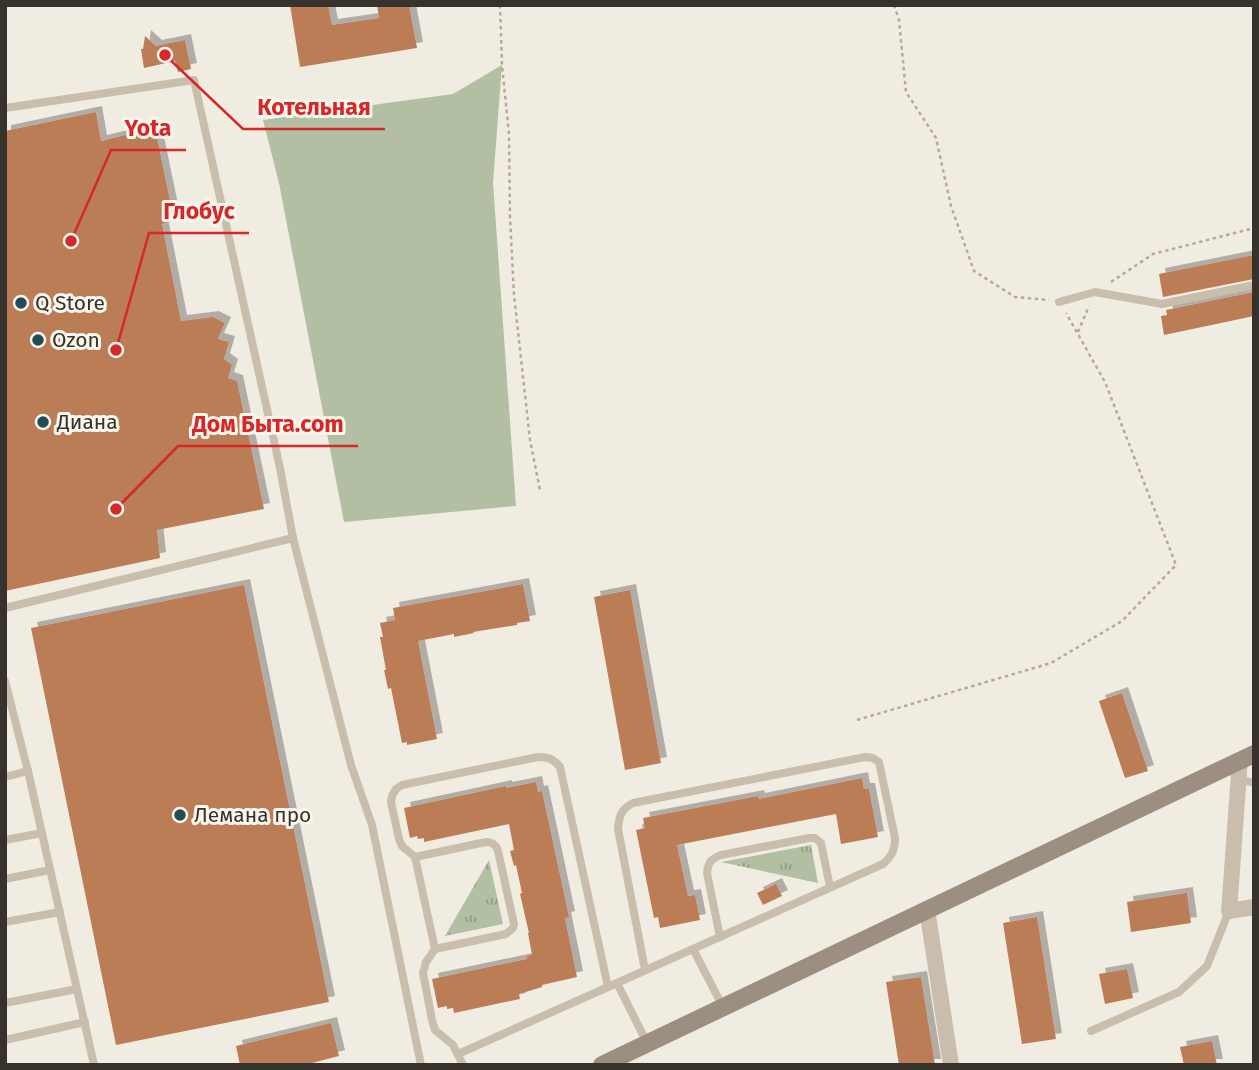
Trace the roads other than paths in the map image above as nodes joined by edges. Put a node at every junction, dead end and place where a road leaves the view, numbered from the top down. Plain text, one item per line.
1 (5, 108) edge
2 (1254, 285) edge
3 (1059, 302) road end
4 (293, 538) junction
5 (5, 608) edge
6 (5, 681) edge
7 (1247, 757) edge
8 (28, 772) junction
9 (5, 776) edge
10 (1246, 781) edge
11 (42, 833) junction
12 (5, 840) edge
13 (415, 857) junction
14 (50, 870) junction
15 (5, 879) edge
16 (830, 887) junction
17 (1254, 907) edge
18 (927, 909) junction
19 (1229, 911) junction
20 (60, 912) junction
21 (5, 922) edge
22 (720, 937) junction
23 (435, 949) junction
24 (694, 949) junction
25 (645, 971) junction
26 (617, 983) junction
27 (608, 987) junction
28 (77, 989) junction
29 (5, 1003) edge
30 (723, 1007) junction
31 (85, 1022) junction
32 (1091, 1031) dead end
33 (5, 1040) edge
34 (648, 1043) junction
35 (458, 1054) junction
36 (93, 1064) edge
37 (82, 1065) edge
38 (421, 1065) edge
39 (463, 1065) edge
40 (602, 1065) edge
41 (951, 1065) edge

1 - 4 lane
2 - 3 lane
4 - 5 lane
4 - 38 lane
6 - 8 lane
7 - 10 street
7 - 18 street
8 - 9 lane
8 - 11 lane
10 - 19 street
11 - 12 lane
11 - 14 lane
13 - 23 lane
13 - 23 lane
13 - 27 lane
14 - 15 lane
14 - 20 lane
16 - 22 lane
16 - 22 lane
16 - 25 lane
17 - 19 street
18 - 30 street
18 - 41 street
19 - 32 lane
20 - 21 lane
20 - 28 lane
22 - 24 lane
23 - 35 lane
24 - 25 lane
24 - 30 lane
25 - 26 lane
26 - 27 lane
26 - 34 lane
27 - 35 lane
28 - 29 lane
28 - 31 lane
30 - 34 street
31 - 33 lane
31 - 36 lane
34 - 40 street
35 - 39 lane
36 - 37 lane

